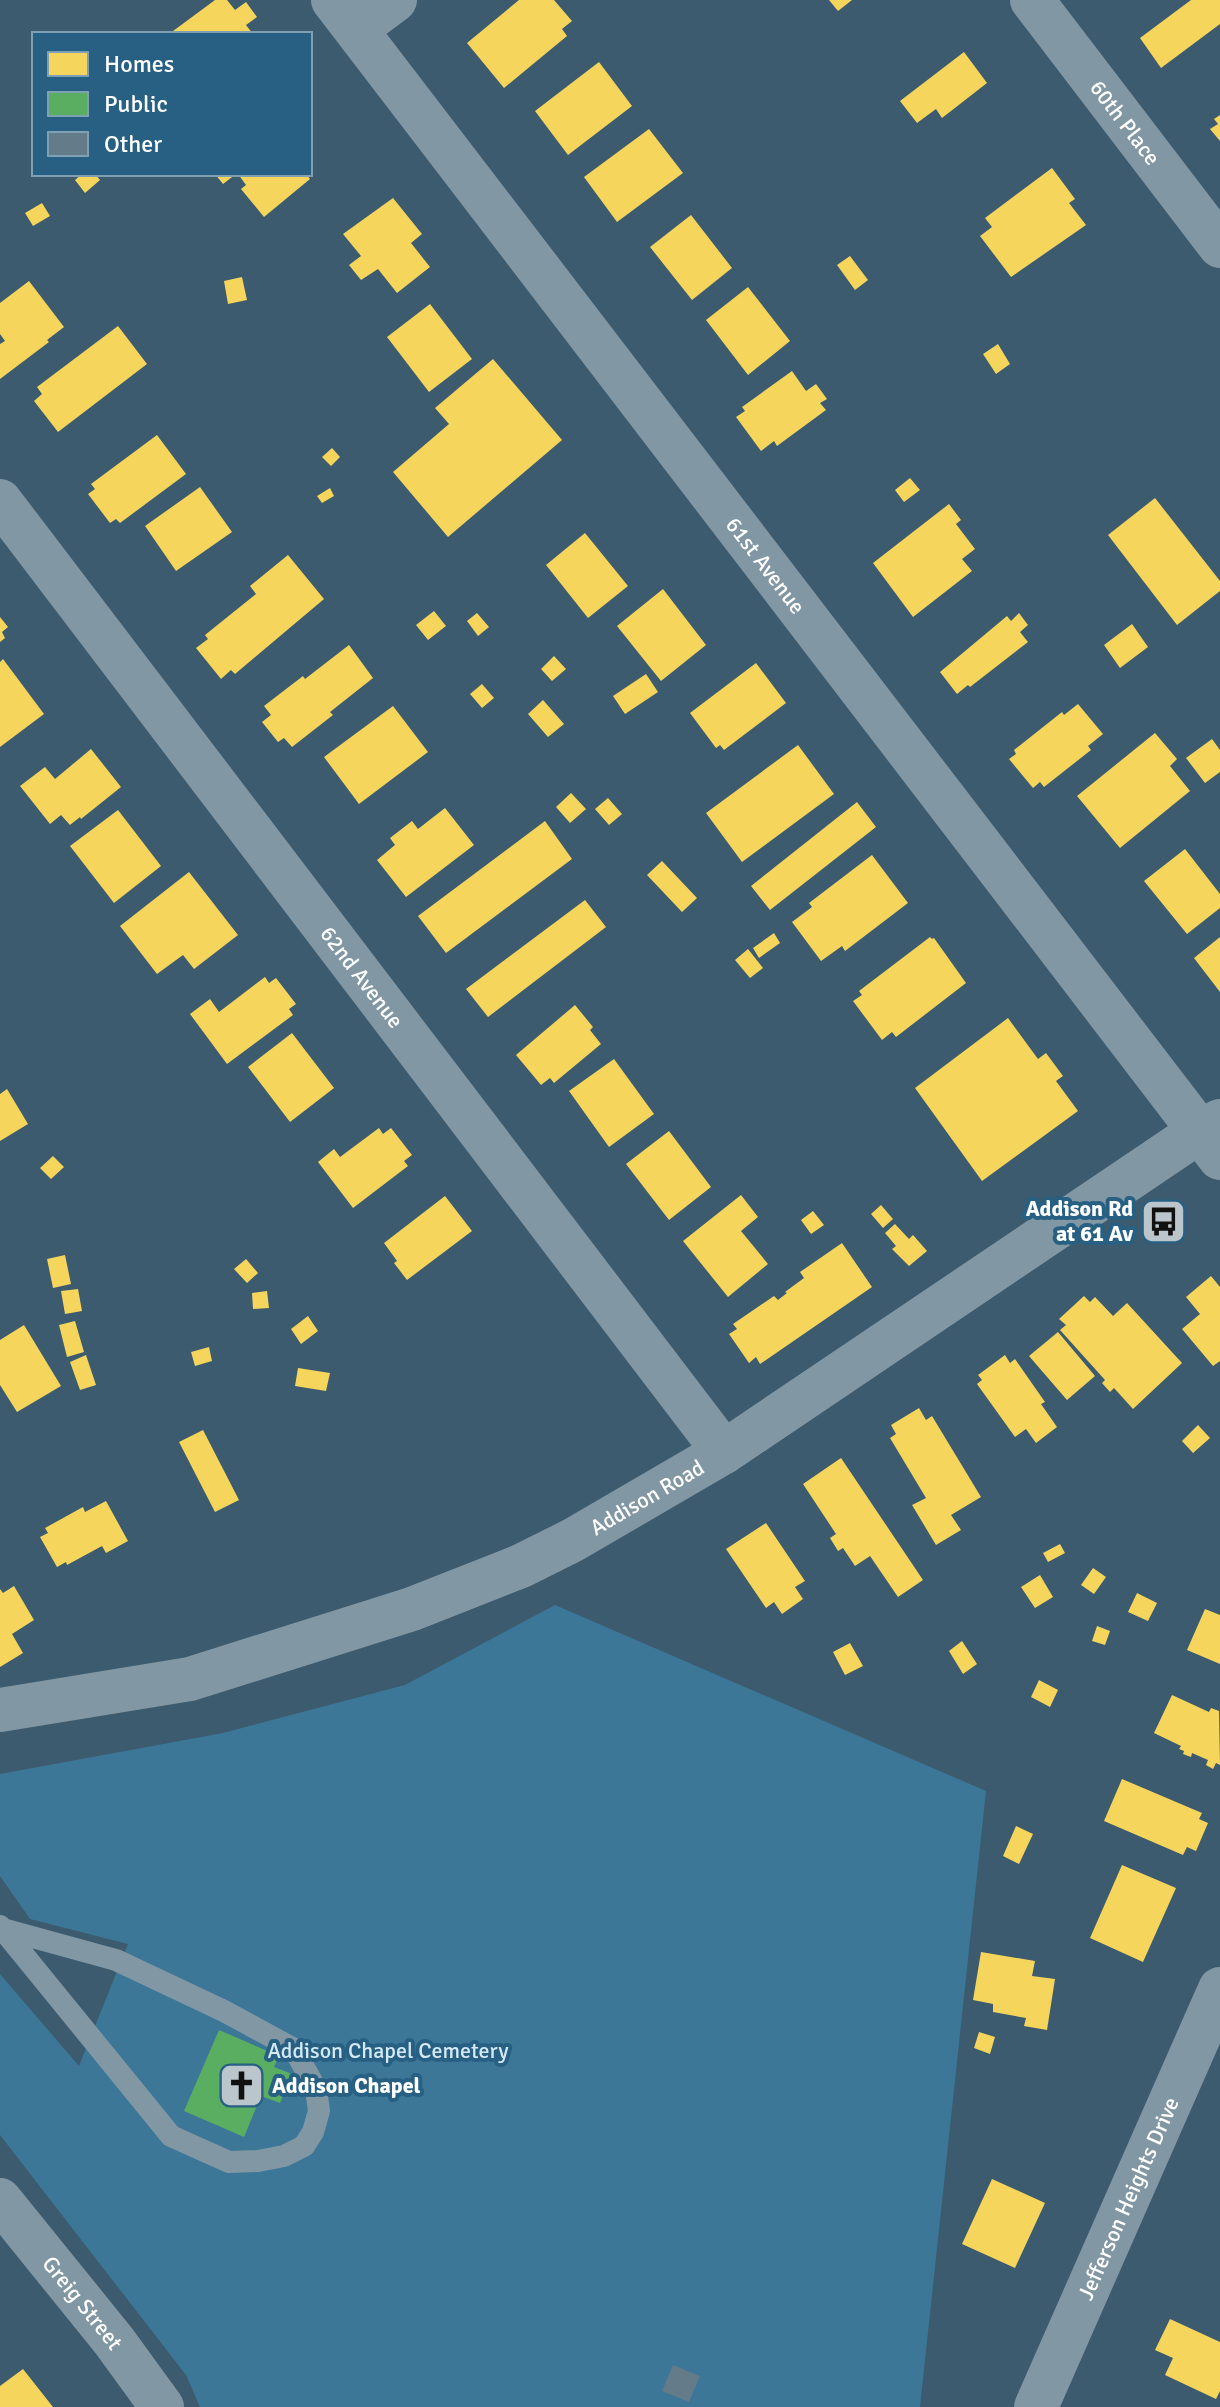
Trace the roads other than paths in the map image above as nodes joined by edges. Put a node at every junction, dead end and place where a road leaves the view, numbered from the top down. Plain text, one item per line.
1 (395, 0) edge
2 (1032, 0) edge
3 (345, 15) edge
4 (1220, 246) edge
5 (0, 501) edge
6 (1213, 1137) edge
7 (724, 1452) junction
8 (0, 1710) edge
9 (2, 1927) edge
10 (1220, 1989) edge
11 (0, 2200) edge
12 (162, 2407) edge
13 (1036, 2407) edge

1 - 3 street
2 - 4 street, 60th Place
3 - 6 street, 61st Avenue
5 - 7 street, 62nd Avenue
6 - 7 street, Addison Road
7 - 8 street, Addison Road
9 - 9 lane
10 - 13 street, Jefferson Heights Drive
11 - 12 street, Greig Street

